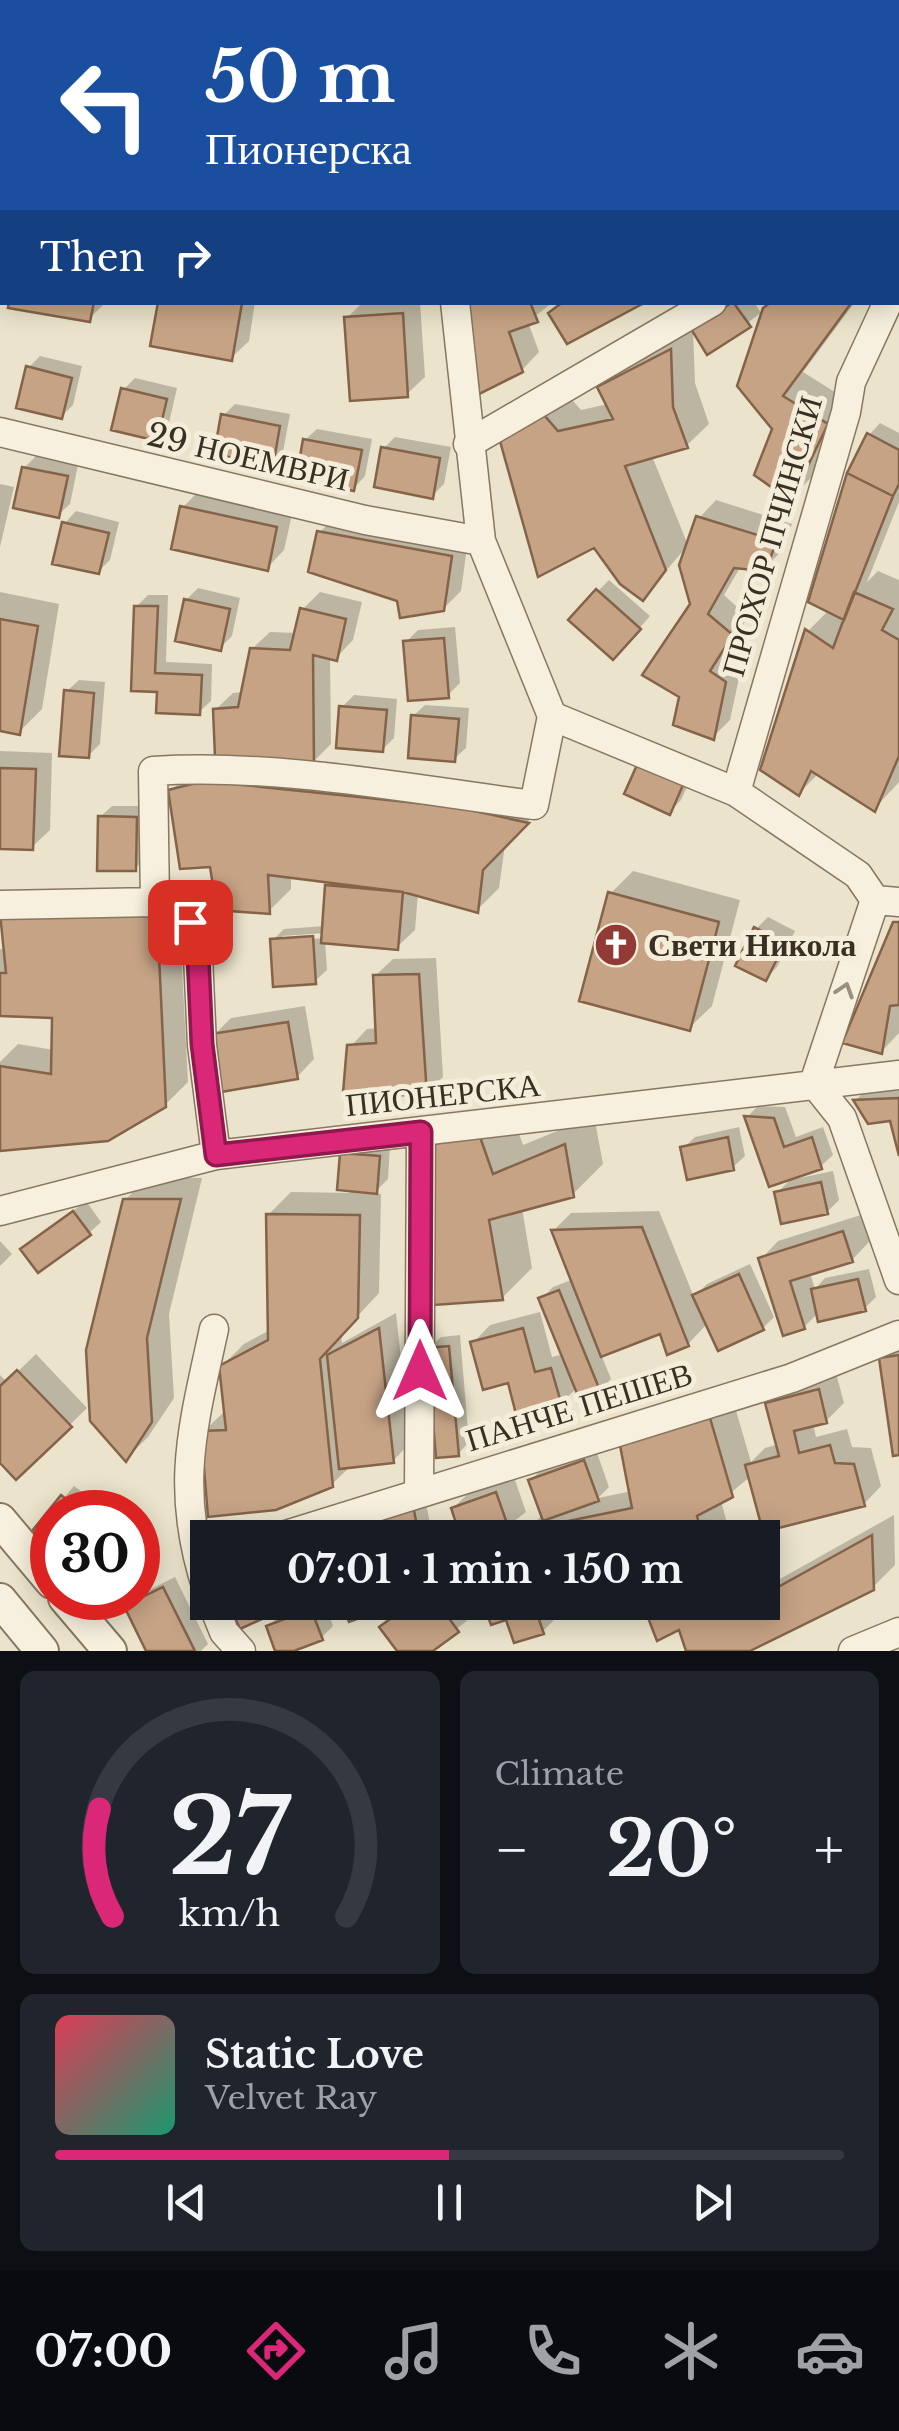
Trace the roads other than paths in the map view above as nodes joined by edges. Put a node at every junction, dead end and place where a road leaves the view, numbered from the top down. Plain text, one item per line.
1 (455, 305) edge
2 (707, 305) edge
3 (887, 305) edge
4 (0, 432) edge
5 (468, 444) junction
6 (481, 541) junction
7 (552, 716) junction
8 (736, 792) junction
9 (887, 901) edge
10 (155, 902) junction
11 (0, 906) edge
12 (899, 1076) edge
13 (814, 1083) junction
14 (421, 1132) junction
15 (216, 1155) junction
16 (0, 1211) edge
17 (899, 1280) edge
18 (214, 1329) dead end
19 (899, 1335) edge
20 (419, 1491) junction
21 (0, 1520) edge
22 (192, 1520) edge
23 (331, 1520) edge
24 (30, 1556) edge
25 (0, 1600) edge
26 (84, 1620) edge
27 (219, 1620) edge
28 (899, 1632) edge
29 (42, 1651) edge
30 (110, 1651) edge
31 (241, 1651) edge
32 (853, 1651) edge

1 - 5 street
2 - 5 street
3 - 8 street, ПРОХОР ПЧИНСКИ
4 - 6 street, 29 НОЕМВРИ
5 - 6 street
6 - 7 street
7 - 8 street
7 - 10 street
8 - 9 street
13 -> 9 street
10 - 11 street
10 - 15 street
12 - 13 street, ПИОНЕРСКА
13 - 14 street, ПИОНЕРСКА
13 - 17 street
14 - 15 street, ПИОНЕРСКА
14 - 20 street
15 - 16 street, ПИОНЕРСКА
18 - 22 street
19 - 20 street, ПАНЧЕ ПЕШЕВ
20 - 23 street, ПАНЧЕ ПЕШЕВ
21 - 24 street
25 - 29 street
26 - 30 street
27 - 31 street
28 - 32 street

